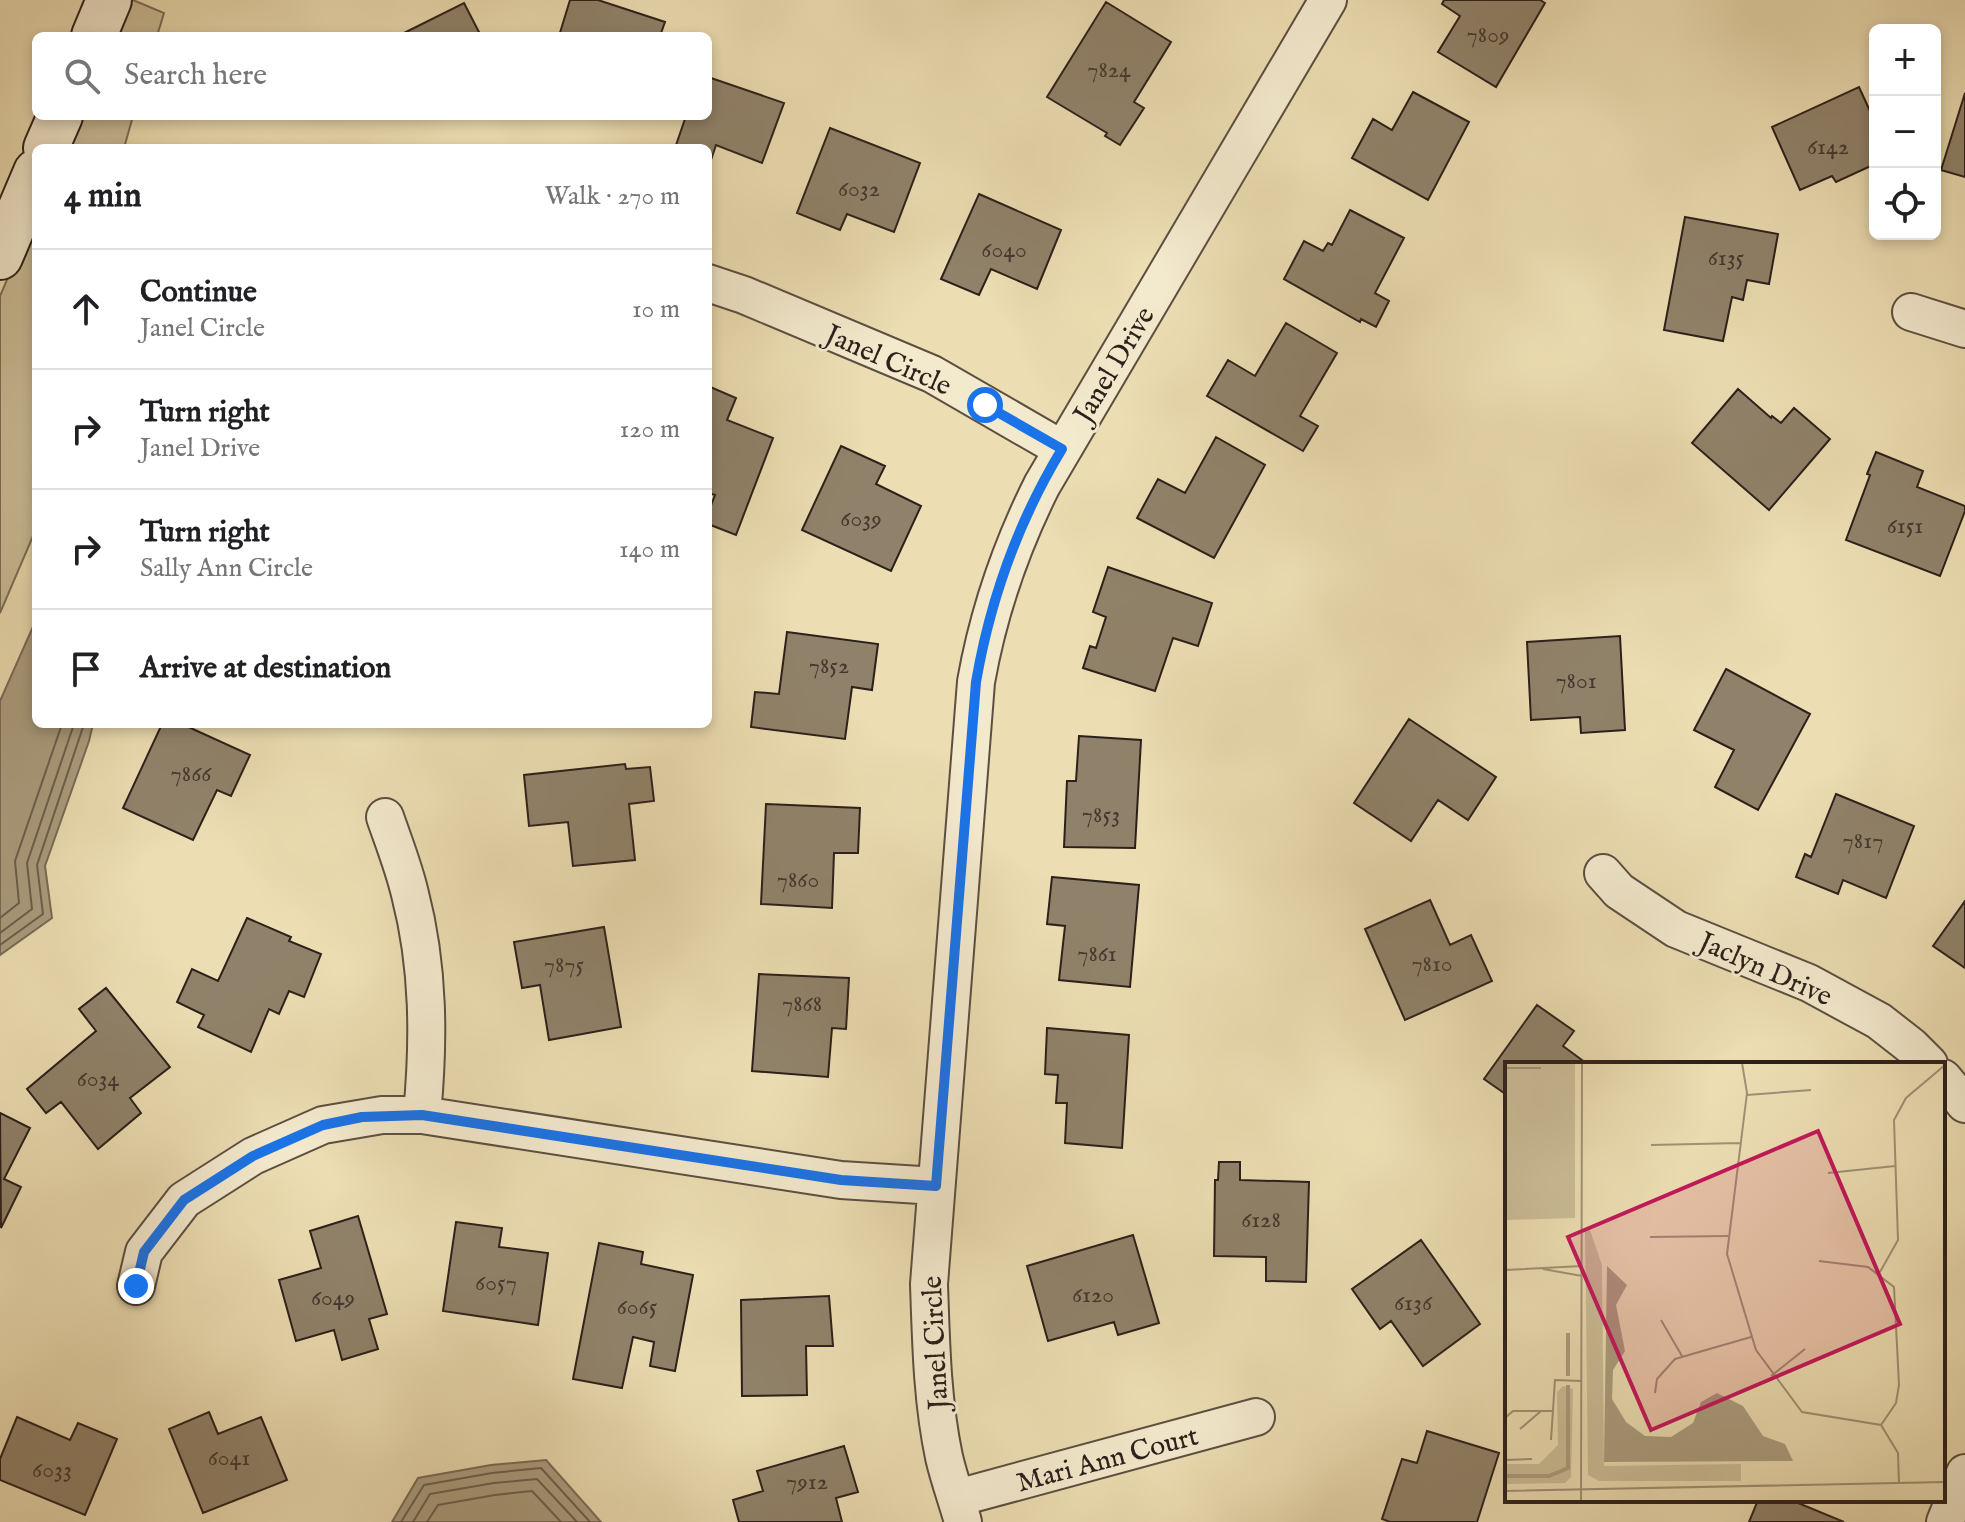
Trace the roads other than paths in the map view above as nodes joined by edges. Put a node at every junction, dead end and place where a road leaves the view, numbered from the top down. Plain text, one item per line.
1 (109, 0) edge
2 (1328, 0) edge
3 (96, 32) edge
4 (58, 120) edge
5 (48, 144) edge
6 (32, 180) edge
7 (3, 241) edge
8 (712, 284) edge
9 (1911, 312) dead end
10 (1965, 329) edge
11 (1062, 449) junction
12 (385, 817) dead end
13 (1603, 873) dead end
14 (1927, 1062) edge
15 (1945, 1080) edge
16 (1965, 1104) edge
17 (422, 1115) junction
18 (936, 1186) junction
19 (136, 1286) dead end
20 (1256, 1417) dead end
21 (1965, 1473) edge
22 (960, 1510) edge
23 (1945, 1522) edge

1 - 3 street
2 - 11 street, Janel Drive
4 - 5 street
6 - 7 street
8 - 11 street, Janel Circle
9 - 10 street
11 - 18 street, Janel Drive
12 - 17 street
13 - 14 street, Jaclyn Drive
15 - 16 street
17 - 18 street
17 - 19 street
18 - 22 street, Janel Circle
20 - 22 street, Mari Ann Court
21 - 23 street

